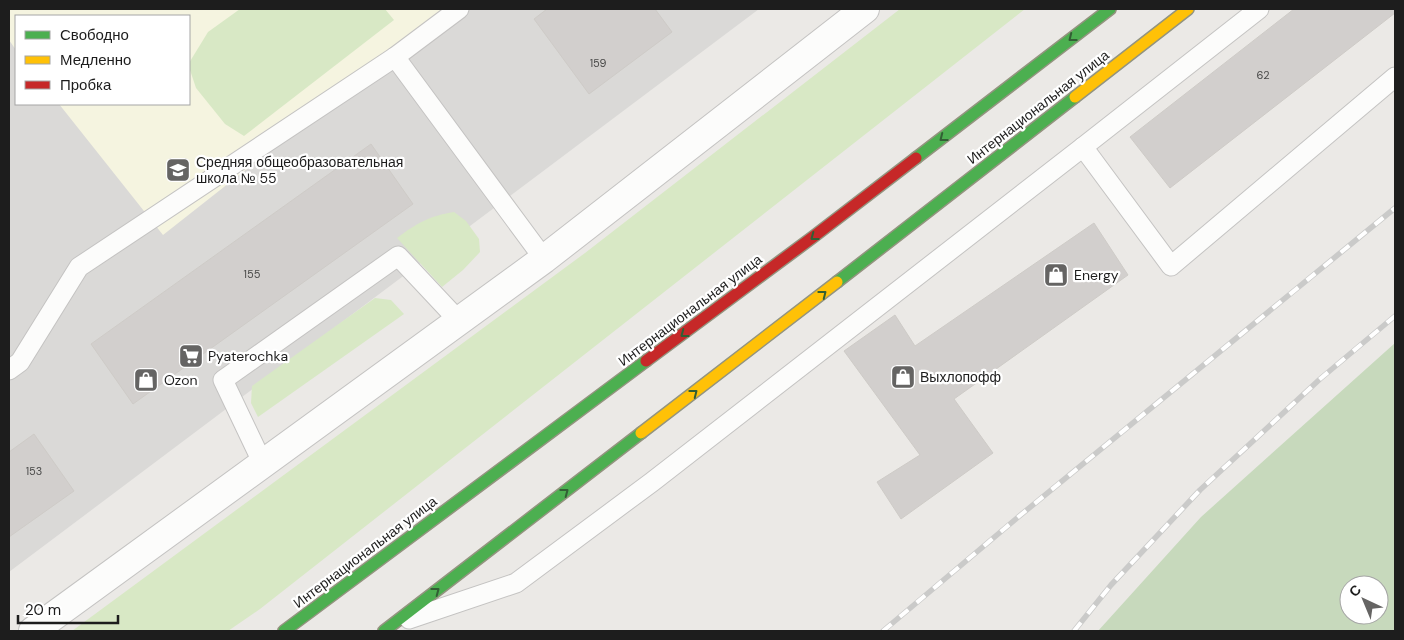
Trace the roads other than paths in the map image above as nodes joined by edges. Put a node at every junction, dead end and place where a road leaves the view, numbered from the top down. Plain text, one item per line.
1 (459, 9) edge
2 (865, 9) edge
3 (1110, 9) edge
4 (1188, 9) edge
5 (1259, 9) edge
6 (395, 57) junction
7 (1395, 77) edge
8 (1083, 147) junction
9 (544, 259) junction
10 (459, 321) junction
11 (12, 362) edge
12 (263, 464) junction
13 (388, 628) edge
14 (32, 631) edge
15 (284, 631) edge

1 - 6 lane
2 - 9 street
3 -> 15 main road, Интернациональная улица
13 -> 4 main road, Интернациональная улица
5 - 8 lane
6 - 9 lane
6 - 11 lane
7 - 8 lane
8 - 13 lane
9 - 10 street
10 - 12 street
10 - 12 lane
12 - 14 street

